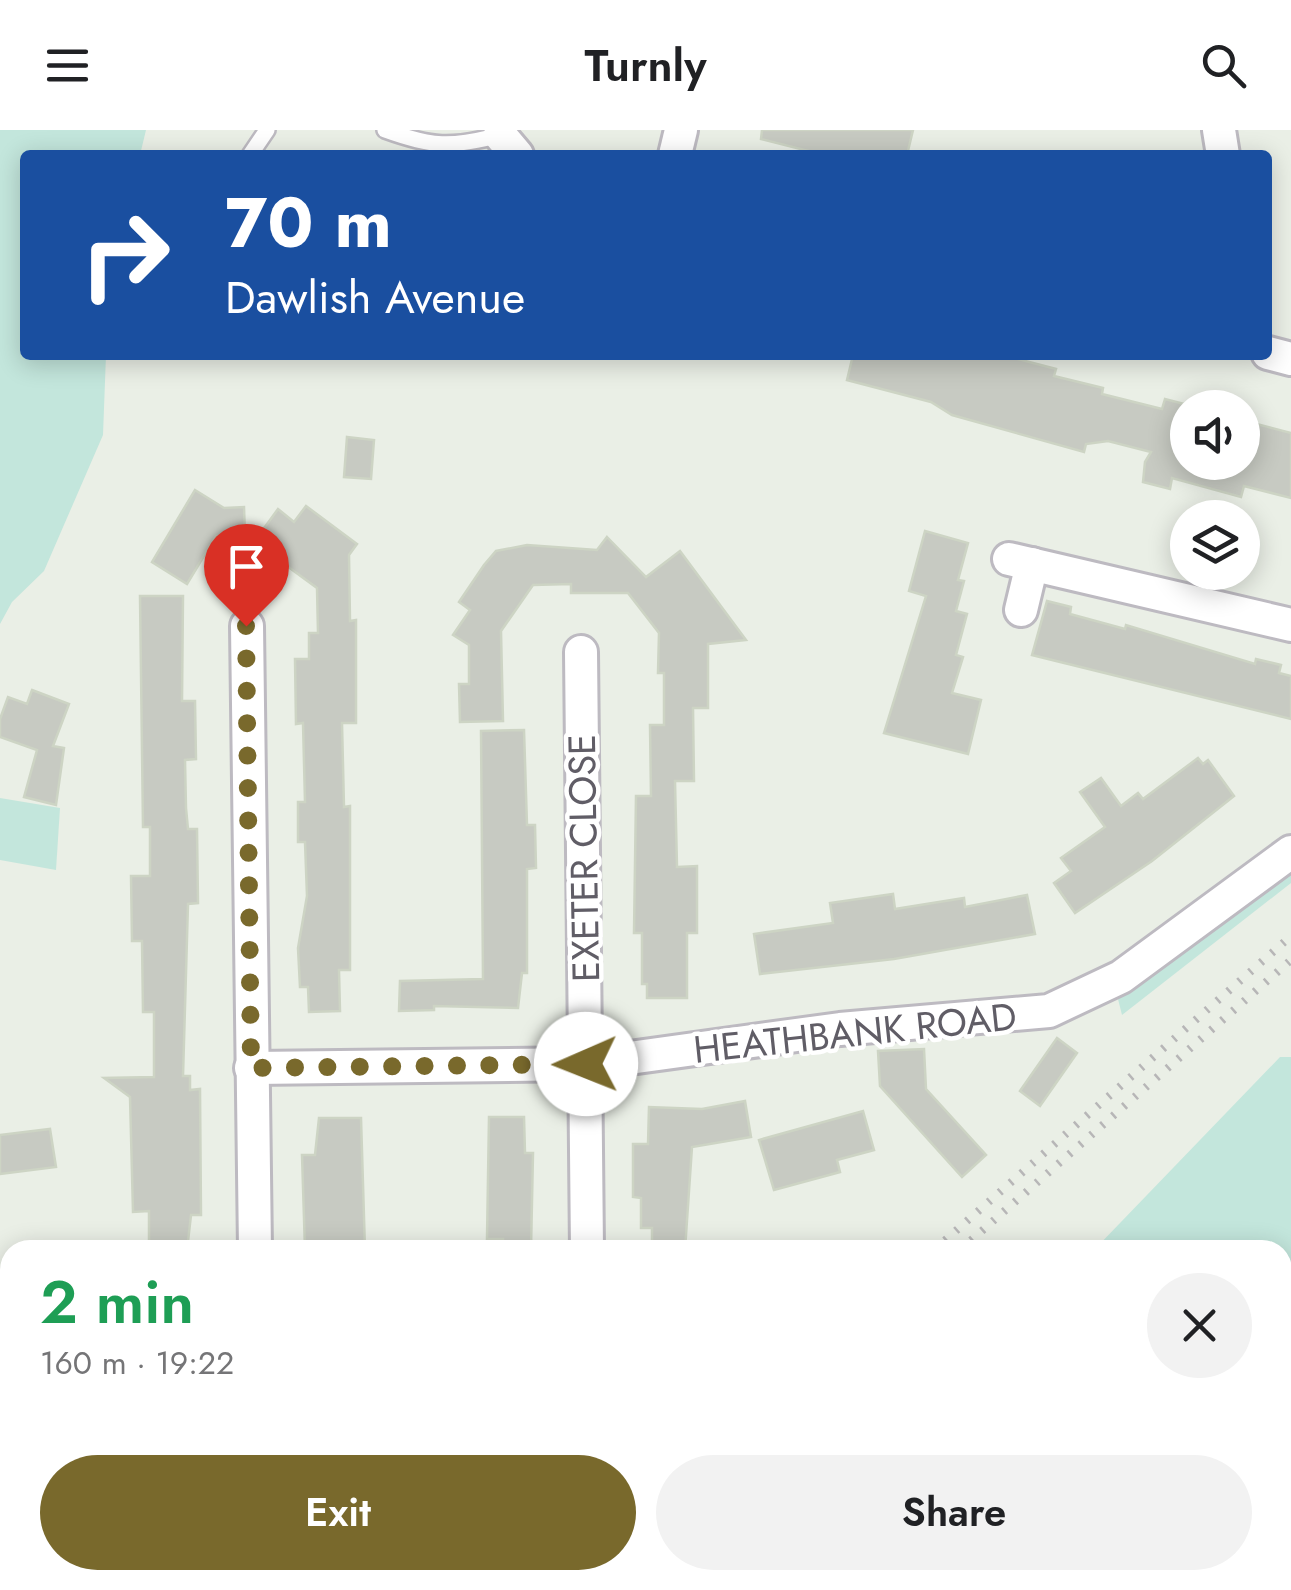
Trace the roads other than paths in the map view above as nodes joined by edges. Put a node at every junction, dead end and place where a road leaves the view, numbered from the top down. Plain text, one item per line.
1 (385, 130) edge
2 (508, 145) edge
3 (1021, 610) dead end
4 (1291, 625) edge
5 (246, 626) dead end
6 (582, 652) dead end
7 (1291, 852) edge
8 (586, 1064) junction
9 (251, 1068) junction
10 (255, 1240) edge
11 (588, 1240) edge

1 - 2 lane
3 - 4 street
5 - 9 street
6 - 8 street, EXETER CLOSE
7 - 8 street, HEATHBANK ROAD
8 - 9 street, HEATHBANK ROAD
8 - 11 street, EXETER CLOSE
9 - 10 street

